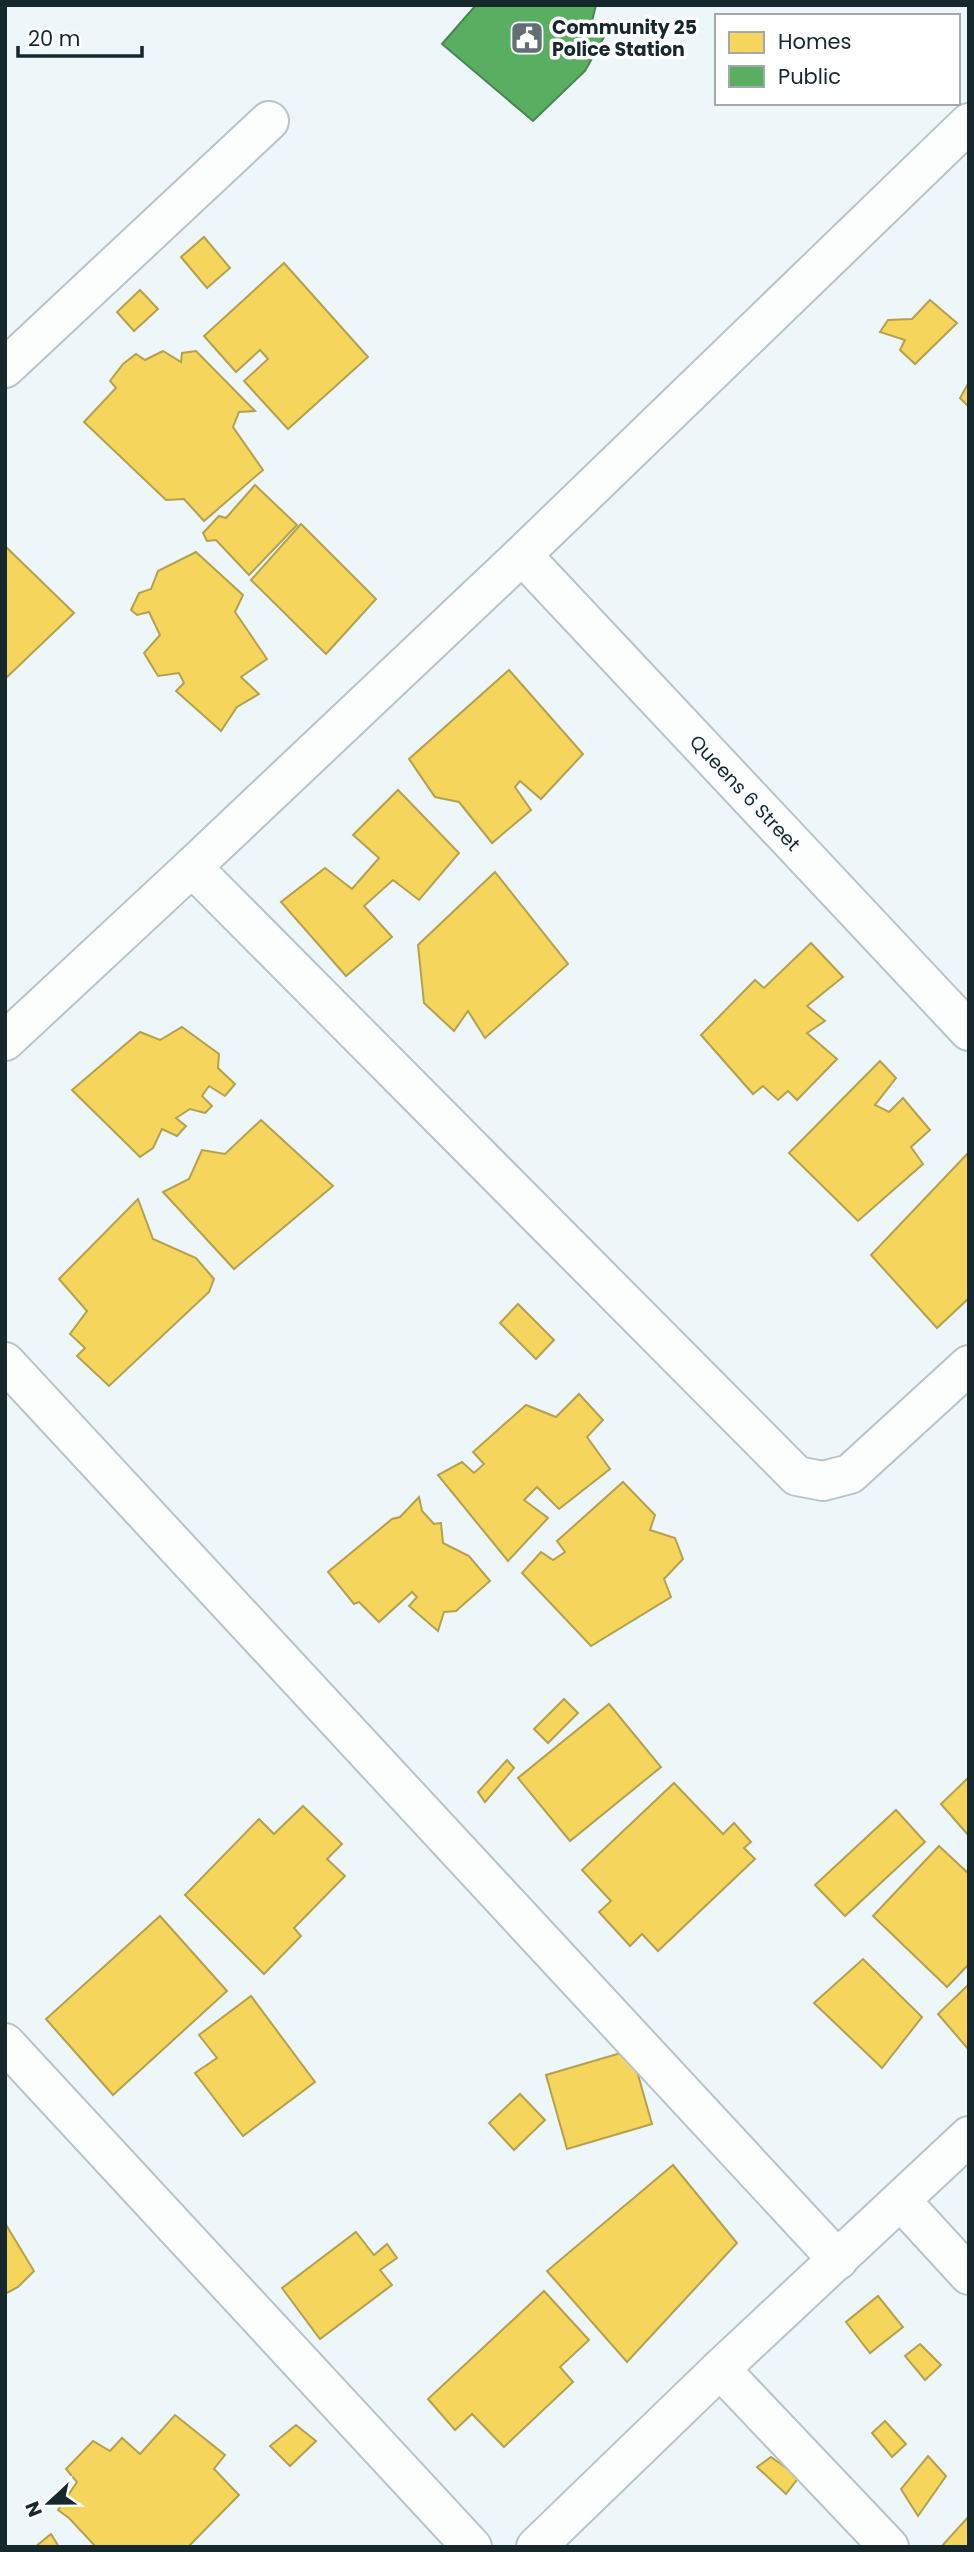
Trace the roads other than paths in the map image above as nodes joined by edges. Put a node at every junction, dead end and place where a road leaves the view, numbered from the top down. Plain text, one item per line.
1 (269, 121) dead end
2 (969, 122) edge
3 (10, 355) edge
4 (522, 555) junction
5 (192, 867) junction
6 (969, 1031) edge
7 (5, 1041) edge
8 (5, 1362) edge
9 (969, 1365) edge
10 (5, 2043) edge
11 (969, 2136) edge
12 (901, 2201) junction
13 (838, 2260) junction
14 (969, 2275) edge
15 (720, 2369) junction
16 (472, 2547) edge
17 (536, 2547) edge
18 (889, 2547) edge

1 - 3 street
2 - 4 street
4 - 5 street
4 - 6 street, Queens 6 Street
5 - 7 street
5 - 9 street
8 - 13 street
10 - 16 street
11 - 12 street
12 - 13 street
12 - 14 street
13 - 15 street
15 - 17 street
15 - 18 street

